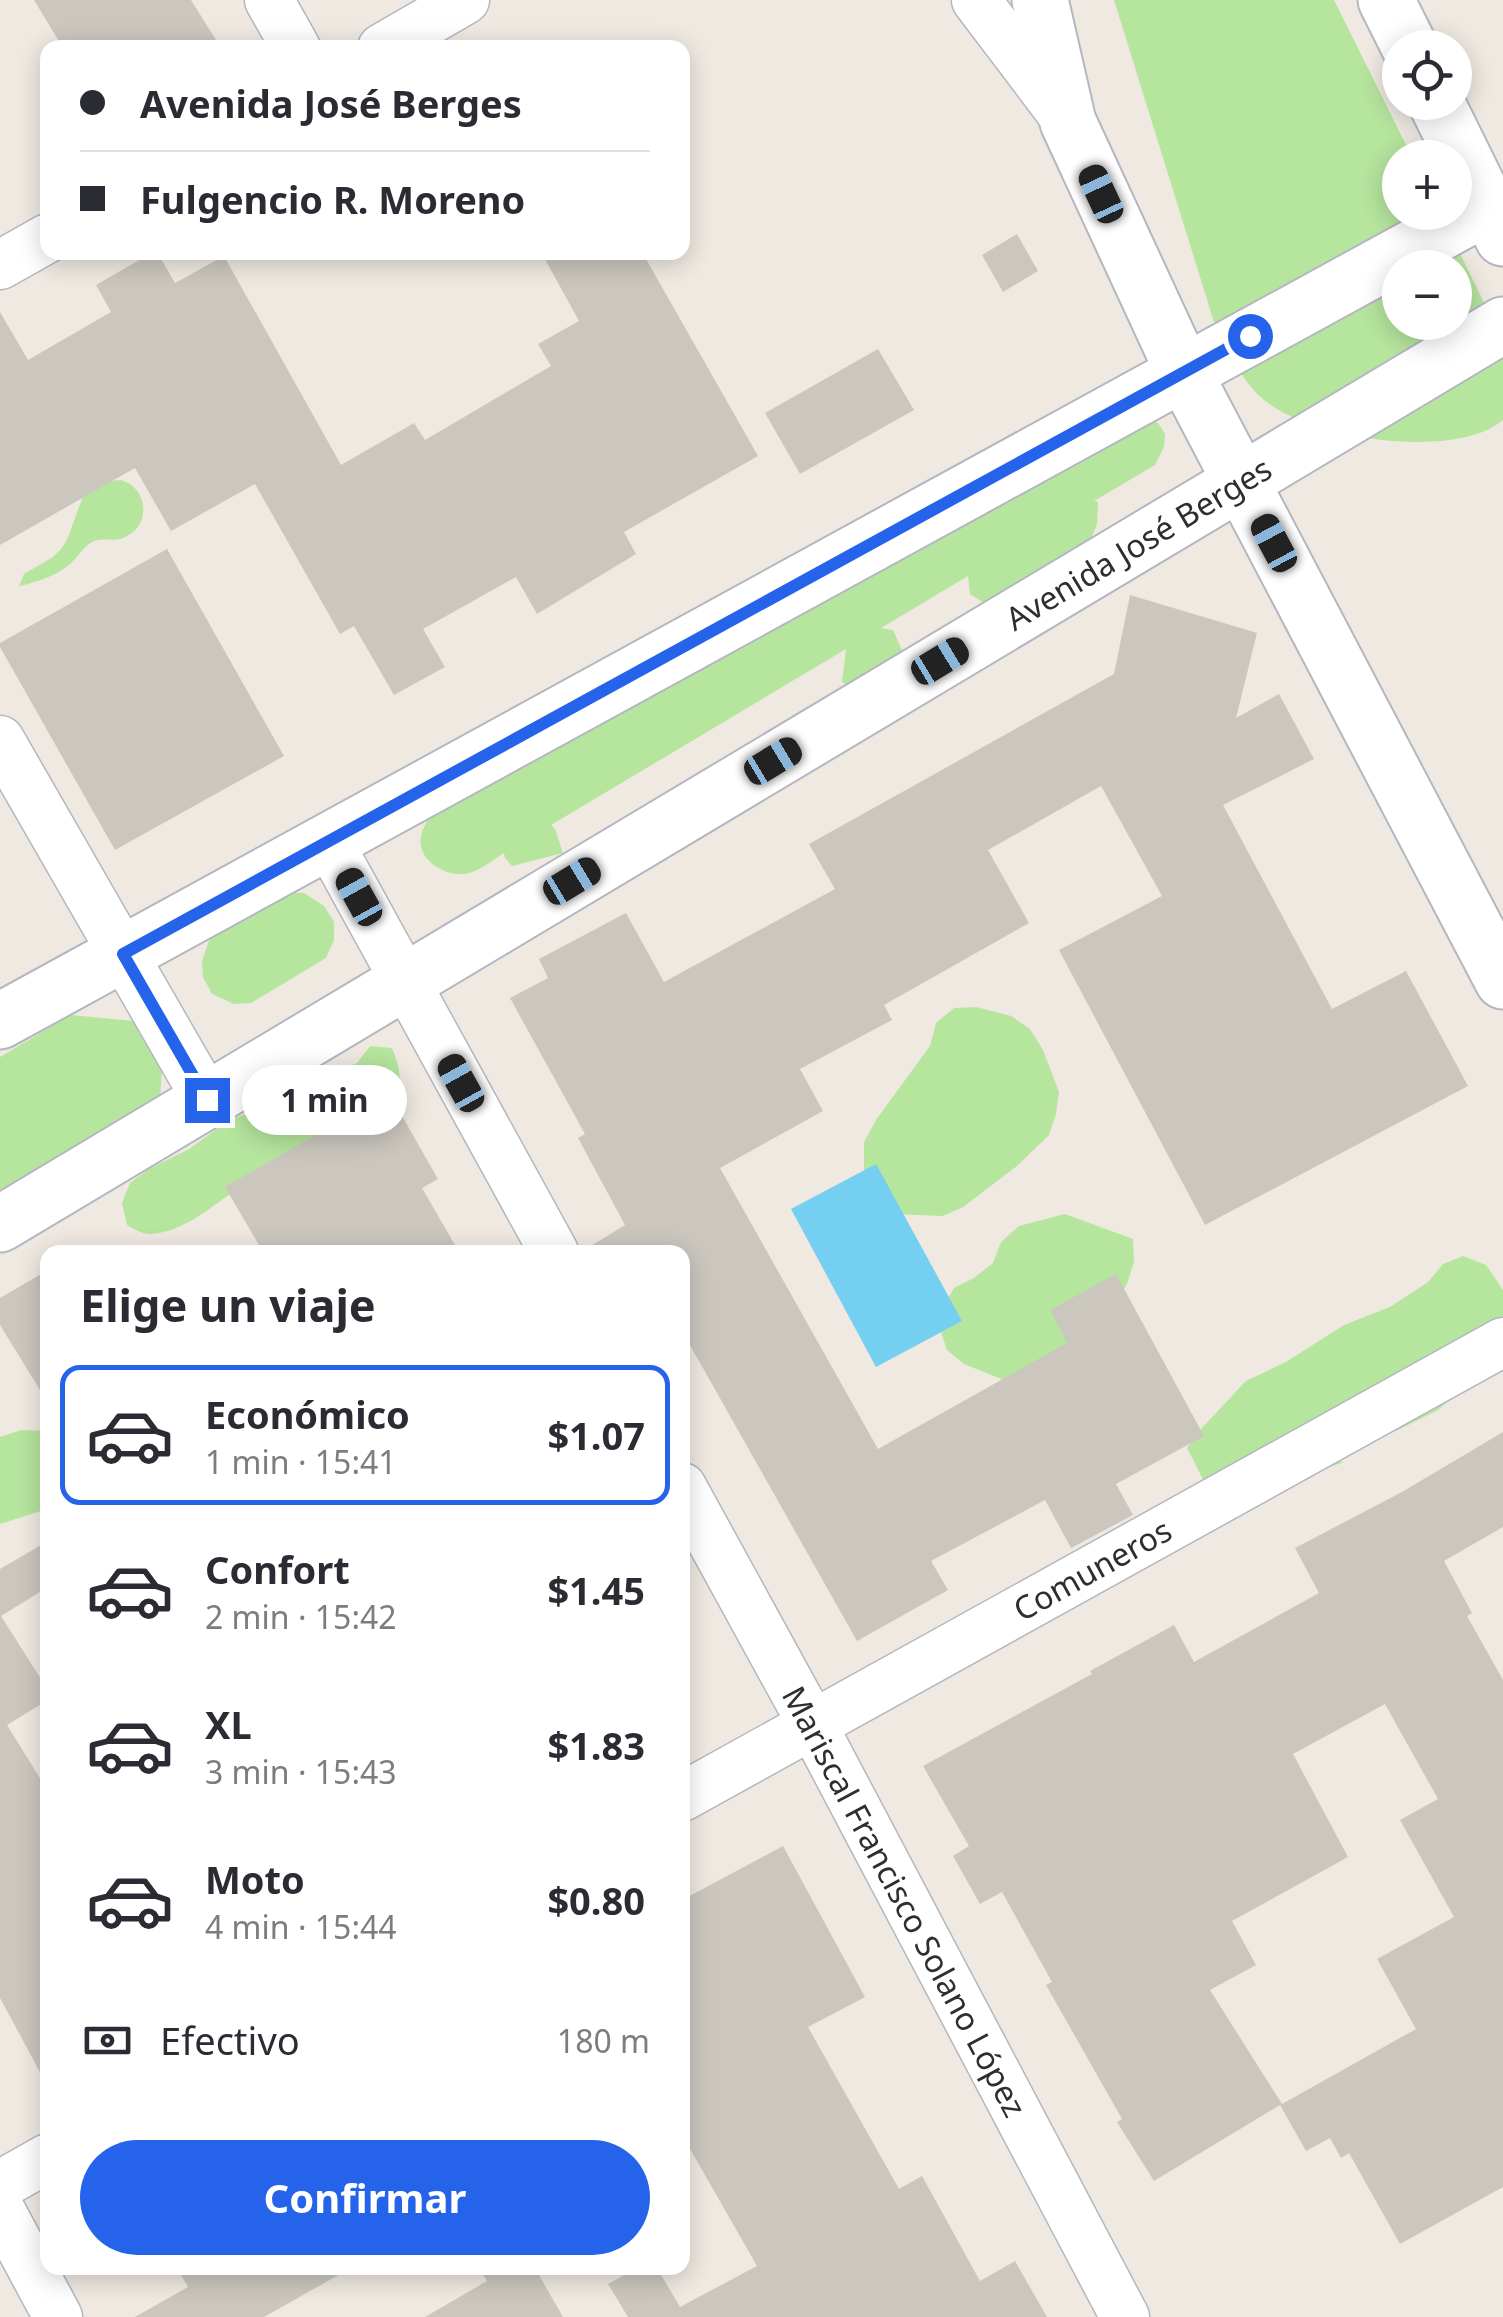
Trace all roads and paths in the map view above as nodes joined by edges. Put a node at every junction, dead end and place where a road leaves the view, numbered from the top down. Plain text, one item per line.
1 (269, 0) edge
2 (465, 0) edge
3 (976, 0) edge
4 (1040, 0) edge
5 (1386, 0) edge
6 (1401, 30) edge
7 (292, 40) edge
8 (396, 40) edge
9 (1445, 120) edge
10 (1068, 122) junction
11 (1495, 222) edge
12 (40, 242) edge
13 (0, 265) edge
14 (1503, 325) edge
15 (1184, 373) junction
16 (1241, 482) junction
17 (0, 740) edge
18 (328, 841) junction
19 (123, 954) junction
20 (406, 981) junction
21 (1503, 981) edge
22 (0, 1021) edge
23 (207, 1100) junction
24 (0, 1224) edge
25 (550, 1245) edge
26 (1503, 1342) edge
27 (690, 1503) edge
28 (812, 1724) junction
29 (690, 1793) edge
30 (40, 2162) edge
31 (0, 2184) edge
32 (0, 2209) edge
33 (58, 2317) edge
34 (1125, 2317) edge

1 - 7 street
2 - 8 street
3 - 10 street
4 - 10 main road
5 - 6 main road
9 - 11 main road
10 - 15 main road
11 - 15 main road
12 - 13 street
14 - 16 main road, Avenida José Berges
15 - 16 main road
15 - 18 main road
16 - 20 main road, Avenida José Berges
16 - 21 main road
17 - 19 street
18 - 19 main road
18 - 20 street
19 - 22 main road
19 - 23 street
20 - 23 main road, Avenida José Berges
20 - 25 street
23 - 24 main road, Avenida José Berges
26 - 28 street, Comuneros
27 - 28 street, Mariscal Francisco Solano López
28 - 29 street, Comuneros
28 - 34 street, Mariscal Francisco Solano López
30 - 31 street
32 - 33 street

